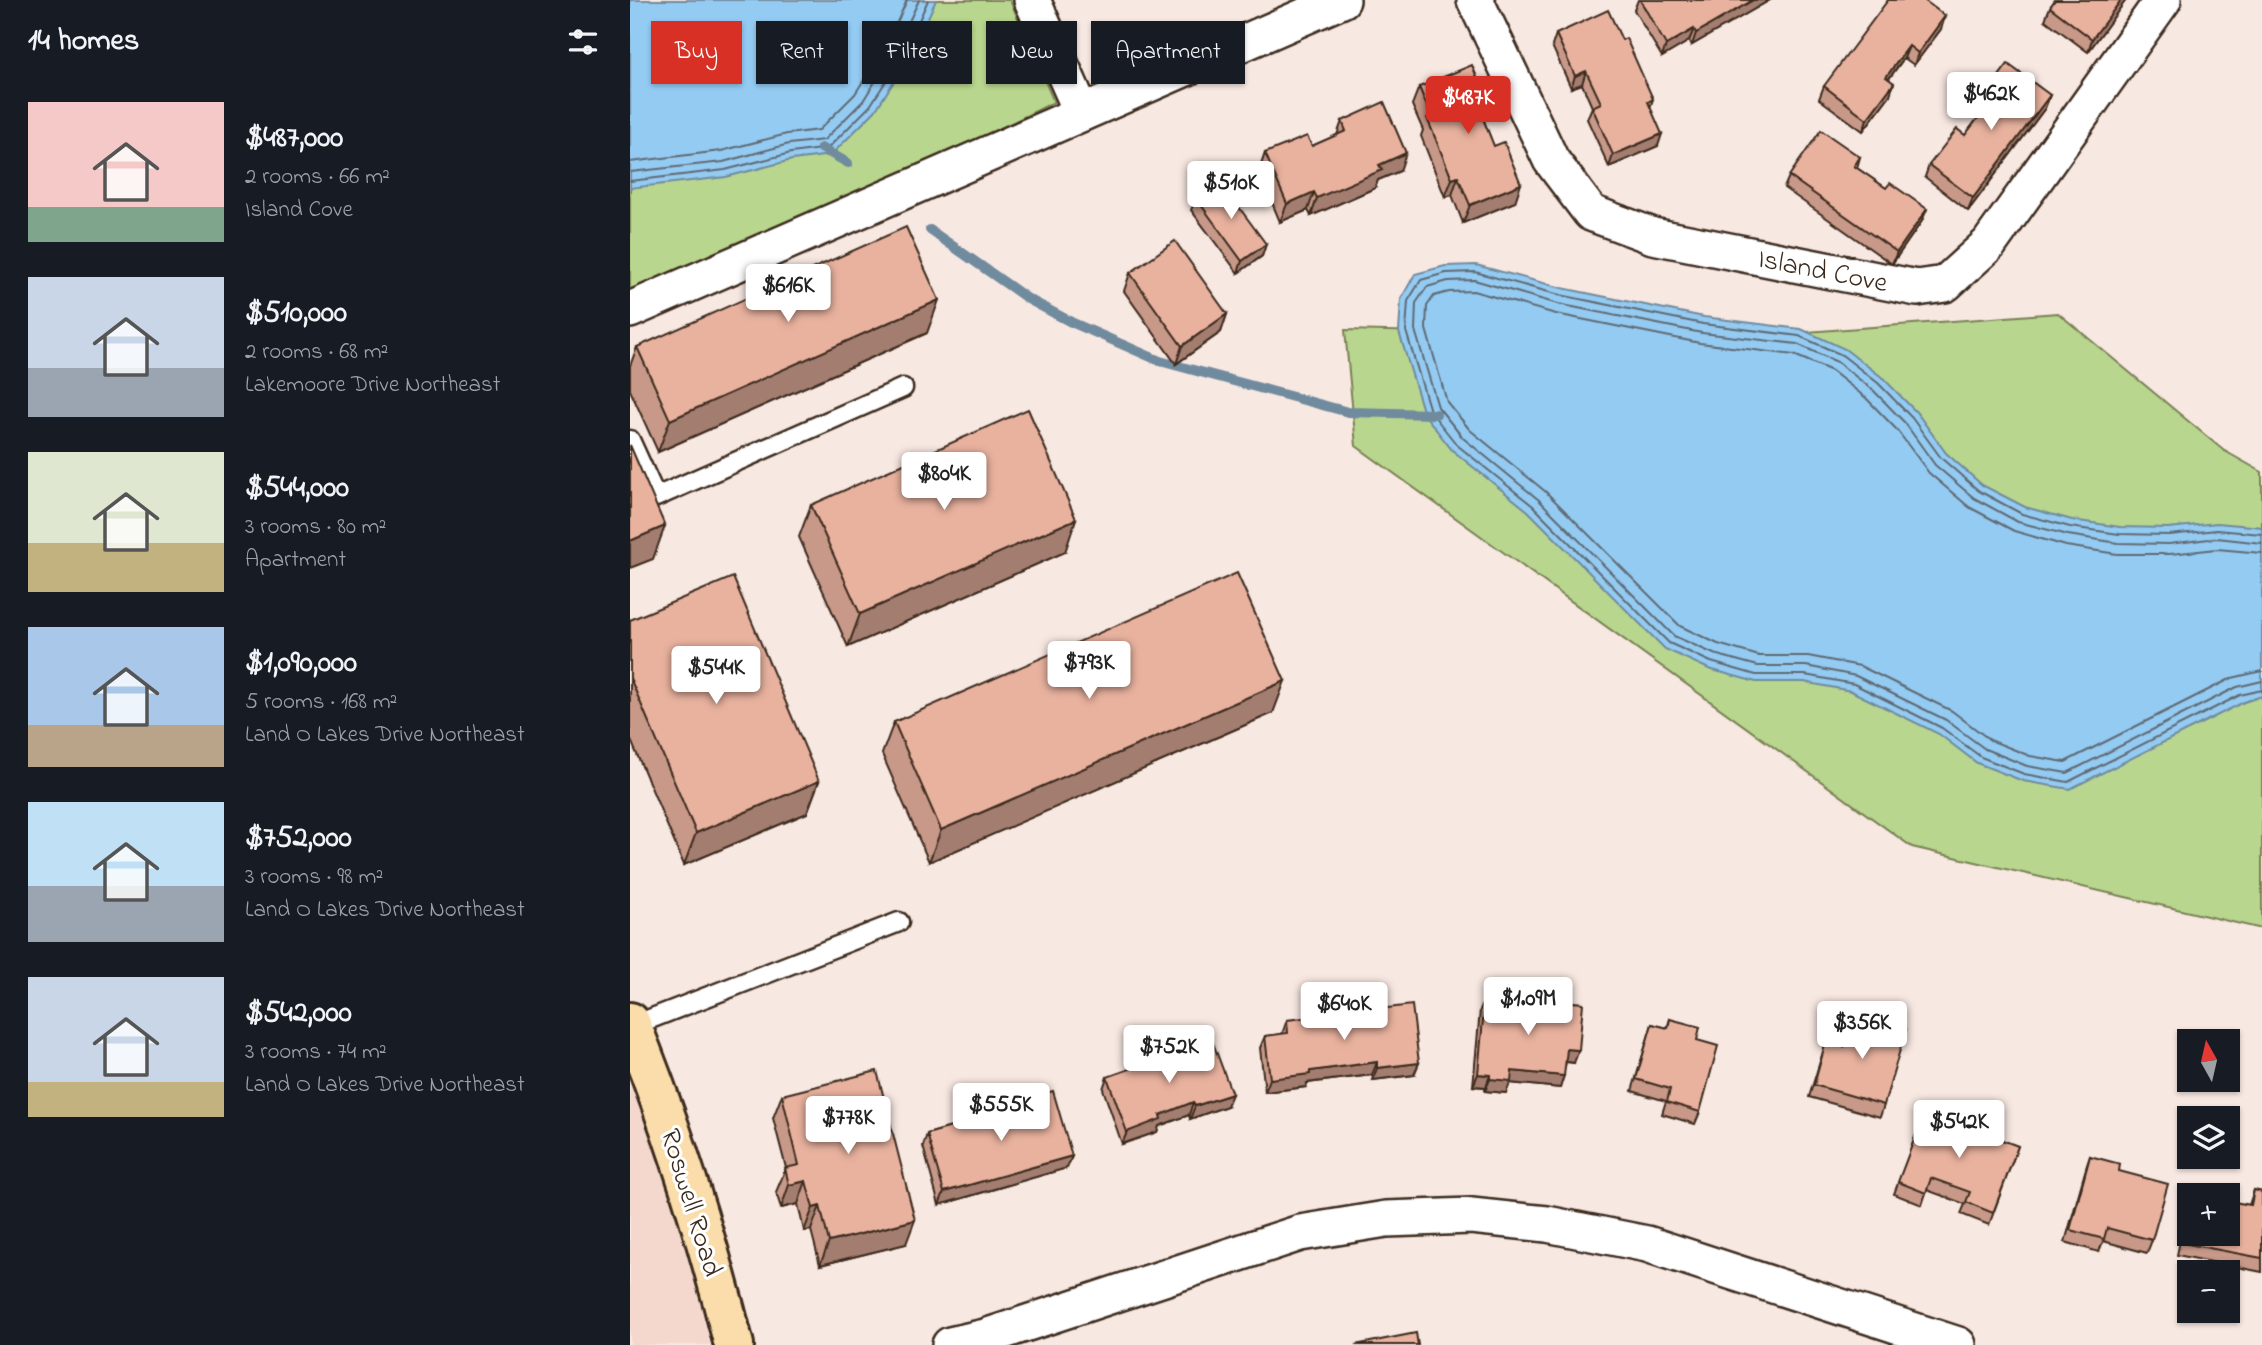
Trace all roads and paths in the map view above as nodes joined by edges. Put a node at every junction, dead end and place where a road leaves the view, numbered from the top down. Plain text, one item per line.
1 (1032, 0) edge
2 (1342, 0) edge
3 (1475, 0) edge
4 (2163, 0) edge
5 (1310, 7) edge
6 (1082, 114) junction
7 (630, 310) edge
8 (903, 388) dead end
9 (630, 440) edge
10 (899, 922) dead end
11 (631, 1024) edge
12 (734, 1345) edge
13 (950, 1345) edge
14 (1958, 1345) edge

1 - 6 street
2 - 5 street
3 - 4 street, Island Cove
5 - 6 street
6 - 7 street
8 - 9 lane
10 - 11 lane
11 - 12 main road, Roswell Road
13 - 14 street

